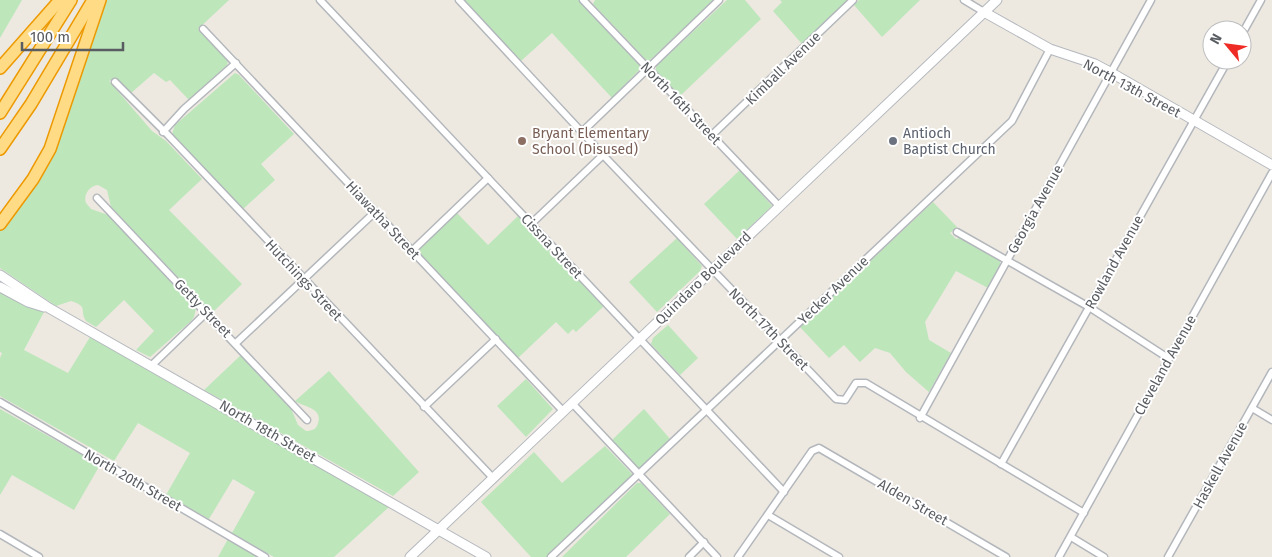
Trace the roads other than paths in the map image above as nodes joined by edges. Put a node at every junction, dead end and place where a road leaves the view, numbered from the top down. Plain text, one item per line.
1 (60, 0) edge
2 (70, 0) edge
3 (93, 0) edge
4 (100, 0) edge
5 (320, 0) edge
6 (459, 0) edge
7 (719, 0) edge
8 (853, 0) edge
9 (964, 0) edge
10 (997, 0) edge
11 (1151, 0) edge
12 (1261, 0) edge
13 (586, 1) edge
14 (984, 12) junction
15 (1250, 20) edge
16 (203, 28) dead end
17 (1050, 49) junction
18 (236, 63) junction
19 (0, 68) edge
20 (648, 68) junction
21 (1222, 70) edge
22 (1110, 72) junction
23 (115, 82) dead end
24 (0, 113) edge
25 (1194, 121) junction
26 (163, 132) junction
27 (582, 132) junction
28 (712, 135) junction
29 (0, 149) edge
30 (603, 155) junction
31 (1272, 166) edge
32 (1272, 173) edge
33 (488, 178) junction
34 (97, 198) dead end
35 (778, 206) junction
36 (375, 212) junction
37 (0, 224) edge
38 (531, 224) junction
39 (957, 232) dead end
40 (412, 251) junction
41 (1007, 260) junction
42 (712, 270) junction
43 (0, 275) edge
44 (303, 279) junction
45 (0, 287) edge
46 (1089, 307) junction
47 (49, 308) junction
48 (207, 312) junction
49 (640, 338) junction
50 (496, 339) junction
51 (780, 341) junction
52 (236, 343) junction
53 (1168, 358) junction
54 (152, 365) junction
55 (1272, 372) edge
56 (0, 402) edge
57 (572, 403) junction
58 (424, 407) junction
59 (1252, 408) junction
60 (708, 410) junction
61 (563, 411) junction
62 (920, 418) junction
63 (307, 420) dead end
64 (1272, 420) edge
65 (1001, 464) junction
66 (639, 475) junction
67 (493, 478) junction
68 (784, 492) junction
69 (1084, 514) junction
70 (768, 515) junction
71 (439, 530) junction
72 (0, 534) edge
73 (1071, 537) junction
74 (704, 542) junction
75 (39, 557) edge
76 (266, 557) edge
77 (410, 557) edge
78 (486, 557) edge
79 (551, 557) edge
80 (689, 557) edge
81 (717, 557) edge
82 (738, 557) edge
83 (839, 557) edge
84 (1006, 557) edge
85 (1059, 557) edge
86 (1104, 557) edge
87 (1168, 557) edge

1 - 19 highway
2 - 24 highway
3 - 29 highway
4 - 37 highway
5 - 33 street, Cissna Street
6 - 27 street, North 17th Street
7 - 20 street
8 - 28 street, Kimball Avenue
9 - 14 street, North 13th Street
10 - 14 main road, Quindaro Boulevard
11 - 22 street, Georgia Avenue
12 - 15 street
13 - 20 street, North 16th Street
14 - 17 main road, North 13th Street
14 - 35 main road, Quindaro Boulevard
16 - 18 street, Hiawatha Street
17 - 22 main road, North 13th Street
17 - 51 street, Yecker Avenue
18 - 26 street
18 - 36 street, Hiawatha Street
20 - 27 street
20 - 28 street, North 16th Street
21 - 25 street, Rowland Avenue
22 - 25 main road, North 13th Street
22 - 41 street, Georgia Avenue
23 - 26 street, Hutchings Street
25 - 31 main road, North 13th Street
25 - 46 street, Rowland Avenue
26 - 44 street, Hutchings Street
27 - 30 street, North 17th Street
28 - 35 street, North 16th Street
30 - 38 street
30 - 42 street, North 17th Street
32 - 53 street, Cleveland Avenue
33 - 38 street, Cissna Street
33 - 40 street
34 - 48 street, Getty Street
35 - 42 main road, Quindaro Boulevard
36 - 40 street, Hiawatha Street
36 - 44 street
38 - 49 street, Cissna Street
39 - 41 street
40 - 50 street, Hiawatha Street
41 - 46 street
41 - 62 street, Georgia Avenue
42 - 49 main road, Quindaro Boulevard
42 - 51 street, North 17th Street
43 - 47 main road, North 18th Street
44 - 52 street
44 - 58 street, Hutchings Street
45 - 47 main road, North 18th Street
46 - 53 street
46 - 65 street, Rowland Avenue
47 - 54 main road, North 18th Street
48 - 52 street, Getty Street
48 - 54 street
49 - 57 main road, Quindaro Boulevard
49 - 60 street, Cissna Street
50 - 58 street
50 - 61 street, Hiawatha Street
51 - 60 street, Yecker Avenue
51 - 62 street, North 17th Street
52 - 63 street, Getty Street
53 - 69 street, Cleveland Avenue
54 - 71 main road, North 18th Street
55 - 59 street, Haskell Avenue
56 - 76 street, North 20th Street
57 - 61 main road, Quindaro Boulevard
57 - 66 street
58 - 67 street, Hutchings Street
59 - 64 street
59 - 87 street, Haskell Avenue
60 - 66 street, Yecker Avenue
60 - 68 street, Cissna Street
61 - 67 main road, Quindaro Boulevard
62 - 65 street, North 17th Street
65 - 69 street, North 17th Street
66 - 74 street
66 - 79 street, Yecker Avenue
67 - 71 main road, Quindaro Boulevard
68 - 70 street
68 - 84 street, Alden Street
69 - 73 street, Cleveland Avenue
70 - 82 street
70 - 83 street
71 - 77 main road, Quindaro Boulevard
71 - 78 main road, North 18th Street
72 - 75 street
73 - 85 street, Cleveland Avenue
73 - 86 street
74 - 80 street
74 - 81 street

